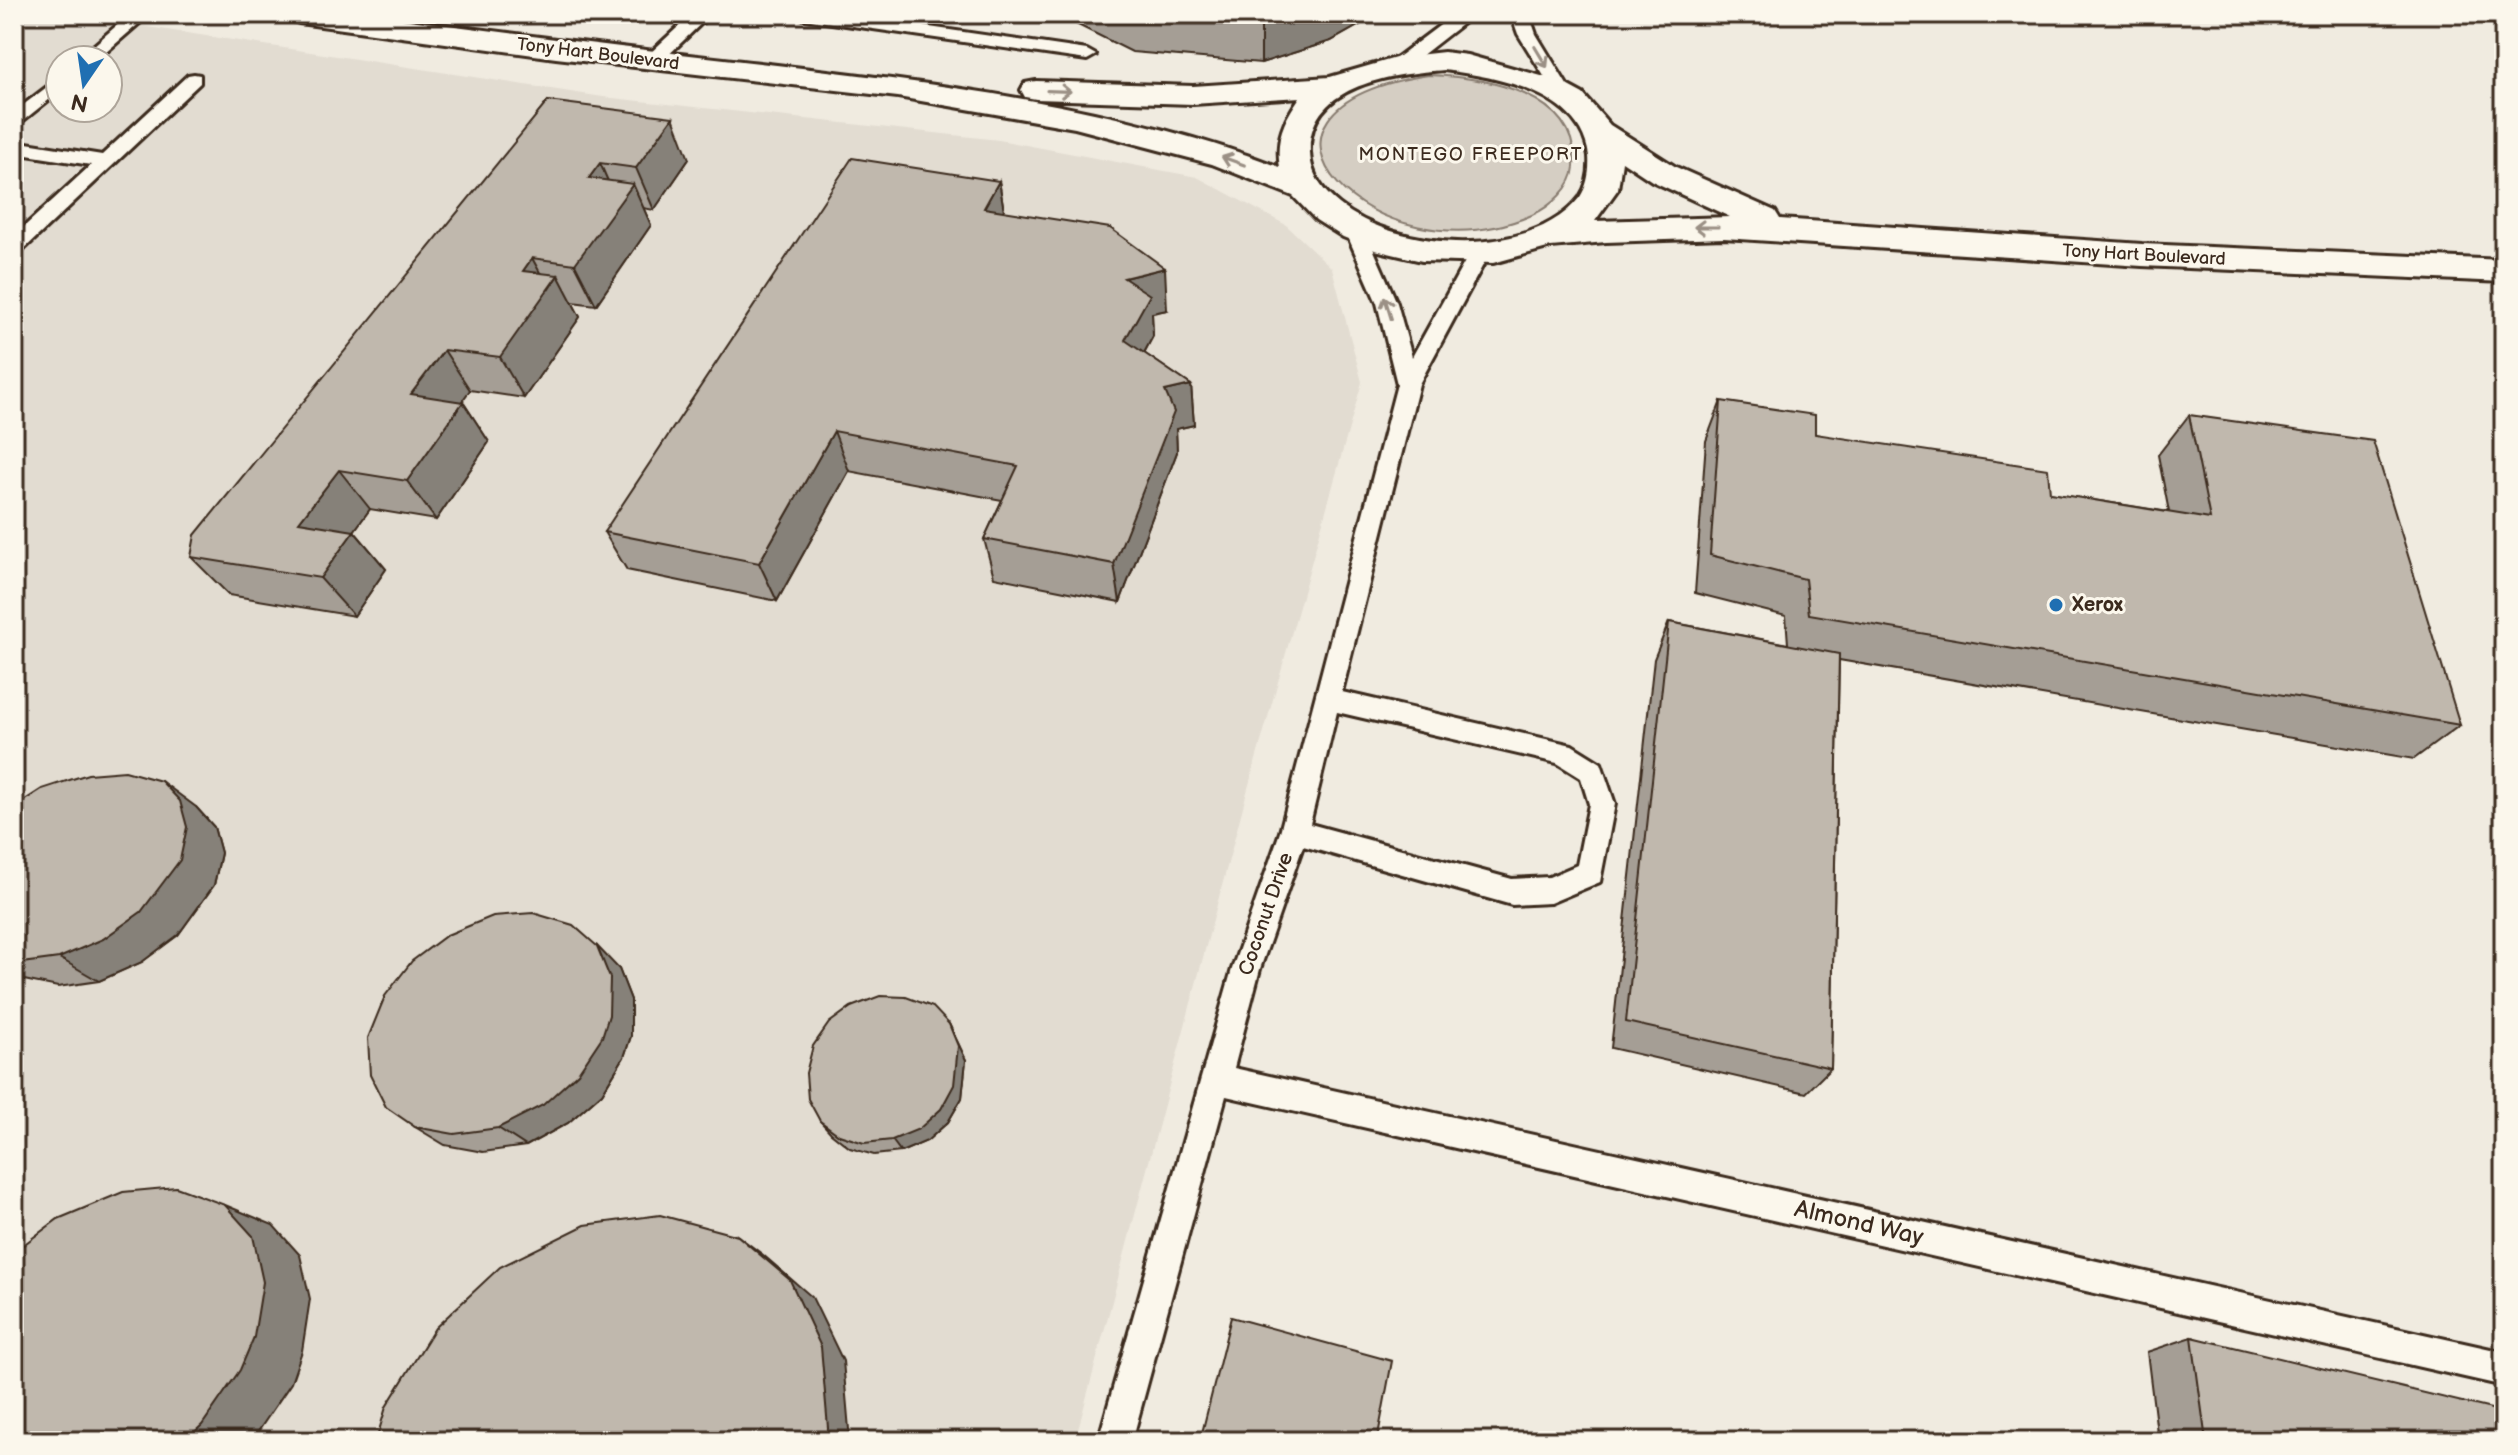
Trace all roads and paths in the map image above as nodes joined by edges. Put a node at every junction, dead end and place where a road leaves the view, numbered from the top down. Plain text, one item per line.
1 (141, 14) edge
2 (299, 14) edge
3 (702, 14) edge
4 (804, 14) edge
5 (1466, 14) edge
6 (1520, 14) edge
7 (105, 44) edge
8 (1087, 55) dead end
9 (653, 60) junction
10 (1401, 63) junction
11 (194, 79) dead end
12 (1335, 86) junction
13 (898, 88) junction
14 (44, 96) edge
15 (1566, 98) junction
16 (14, 122) edge
17 (1599, 132) junction
18 (14, 147) edge
19 (105, 161) junction
20 (1306, 189) junction
21 (1784, 227) junction
22 (1355, 230) junction
23 (1546, 237) junction
24 (14, 247) edge
25 (1480, 252) junction
26 (2504, 271) edge
27 (1408, 384) junction
28 (1330, 700) junction
29 (1294, 832) junction
30 (1214, 1078) junction
31 (2504, 1369) edge
32 (1115, 1441) edge

1 - 7 lane
2 - 9 street, Tony Hart Boulevard
3 - 9 lane
4 - 8 lane
5 - 10 lane
6 -> 15 lane
9 - 13 street, Tony Hart Boulevard
10 - 12 street
10 - 15 street
11 - 19 lane
13 -> 12 street, Tony Hart Boulevard
12 - 20 street
20 -> 13 street, Tony Hart Boulevard
14 - 16 lane
15 - 17 street
17 - 21 street, Tony Hart Boulevard
17 - 23 street
18 - 19 lane
19 - 24 lane
20 - 22 street
21 -> 23 street, Tony Hart Boulevard
21 - 26 street, Tony Hart Boulevard
22 - 25 street
27 -> 22 lane, Coconut Drive
23 - 25 street
25 - 27 lane, Coconut Drive
27 - 28 lane, Coconut Drive
28 - 29 lane, Coconut Drive
28 - 29 lane
29 - 30 lane, Coconut Drive
30 - 31 lane, Almond Way
30 - 32 lane, Coconut Drive

